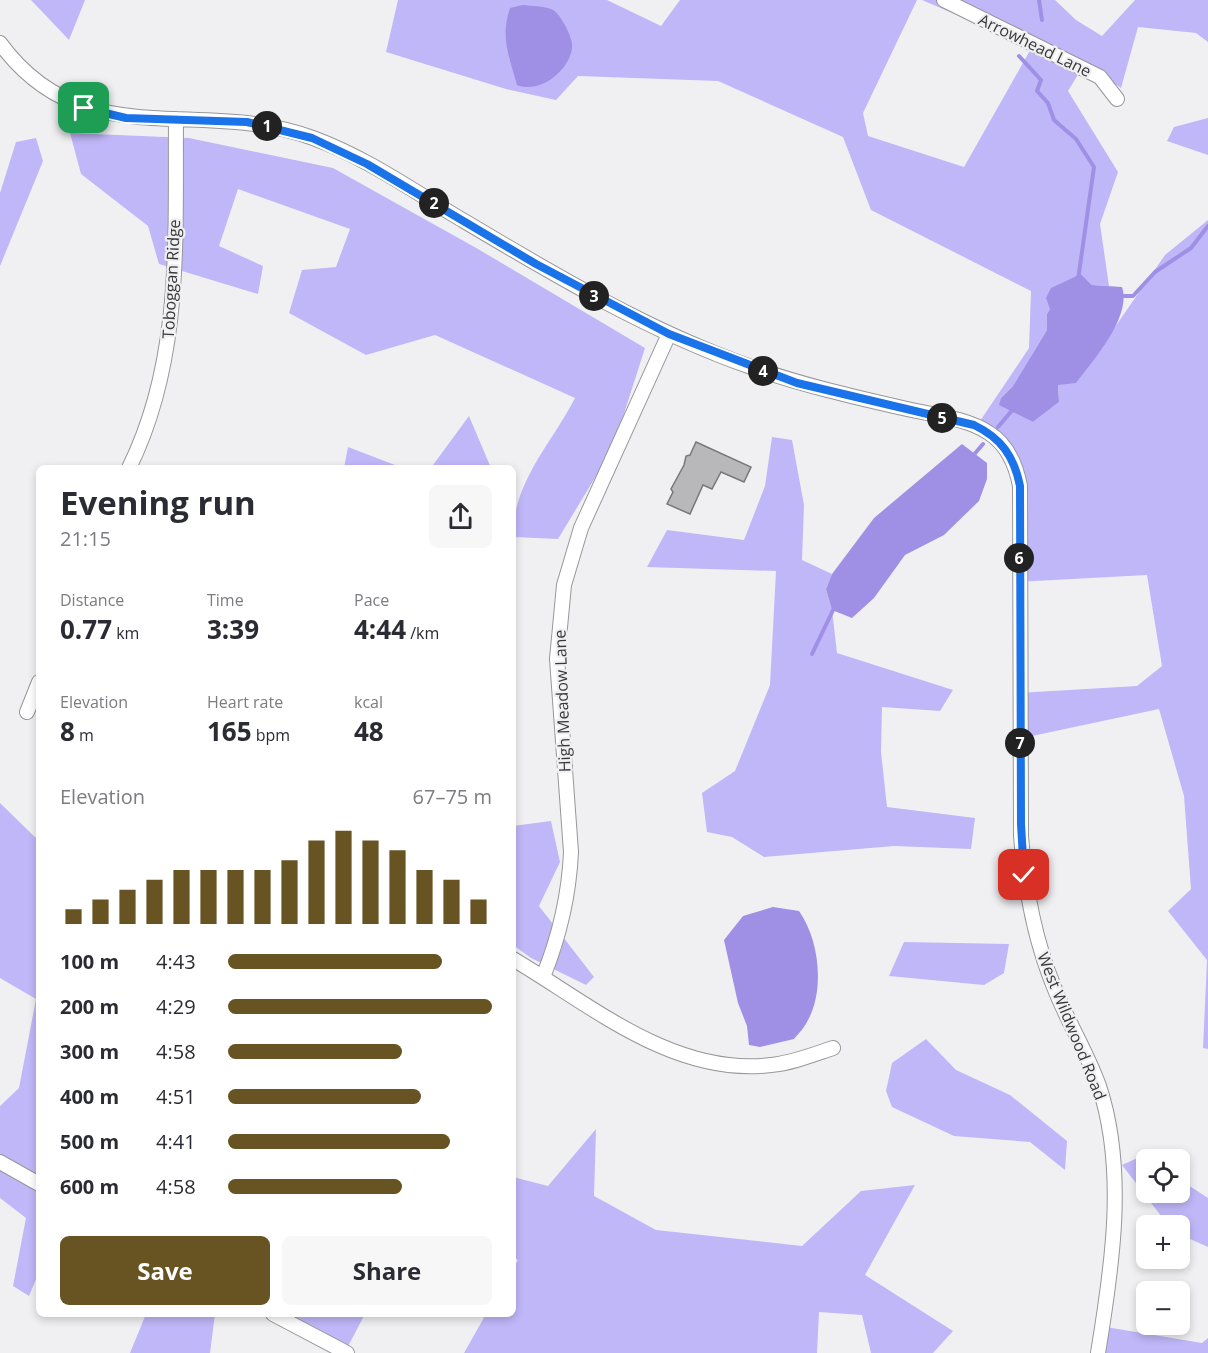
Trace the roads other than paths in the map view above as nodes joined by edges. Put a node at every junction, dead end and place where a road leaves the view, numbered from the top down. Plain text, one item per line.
1 (944, 0) edge
2 (0, 43) edge
3 (1117, 99) dead end
4 (176, 119) junction
5 (669, 334) junction
6 (130, 465) edge
7 (36, 690) edge
8 (27, 712) dead end
9 (516, 961) edge
10 (543, 977) junction
11 (833, 1048) dead end
12 (0, 1162) edge
13 (36, 1182) edge
14 (279, 1317) edge
15 (347, 1353) edge
16 (1098, 1353) edge

1 - 3 street, Arrowhead Lane
2 - 4 street, West Wildwood Road
4 - 5 street, West Wildwood Road
4 - 6 street, Toboggan Ridge
5 - 10 street, High Meadow Lane
5 - 16 street, West Wildwood Road
7 - 8 street
9 - 10 street
10 - 11 street
12 - 13 street
14 - 15 street

